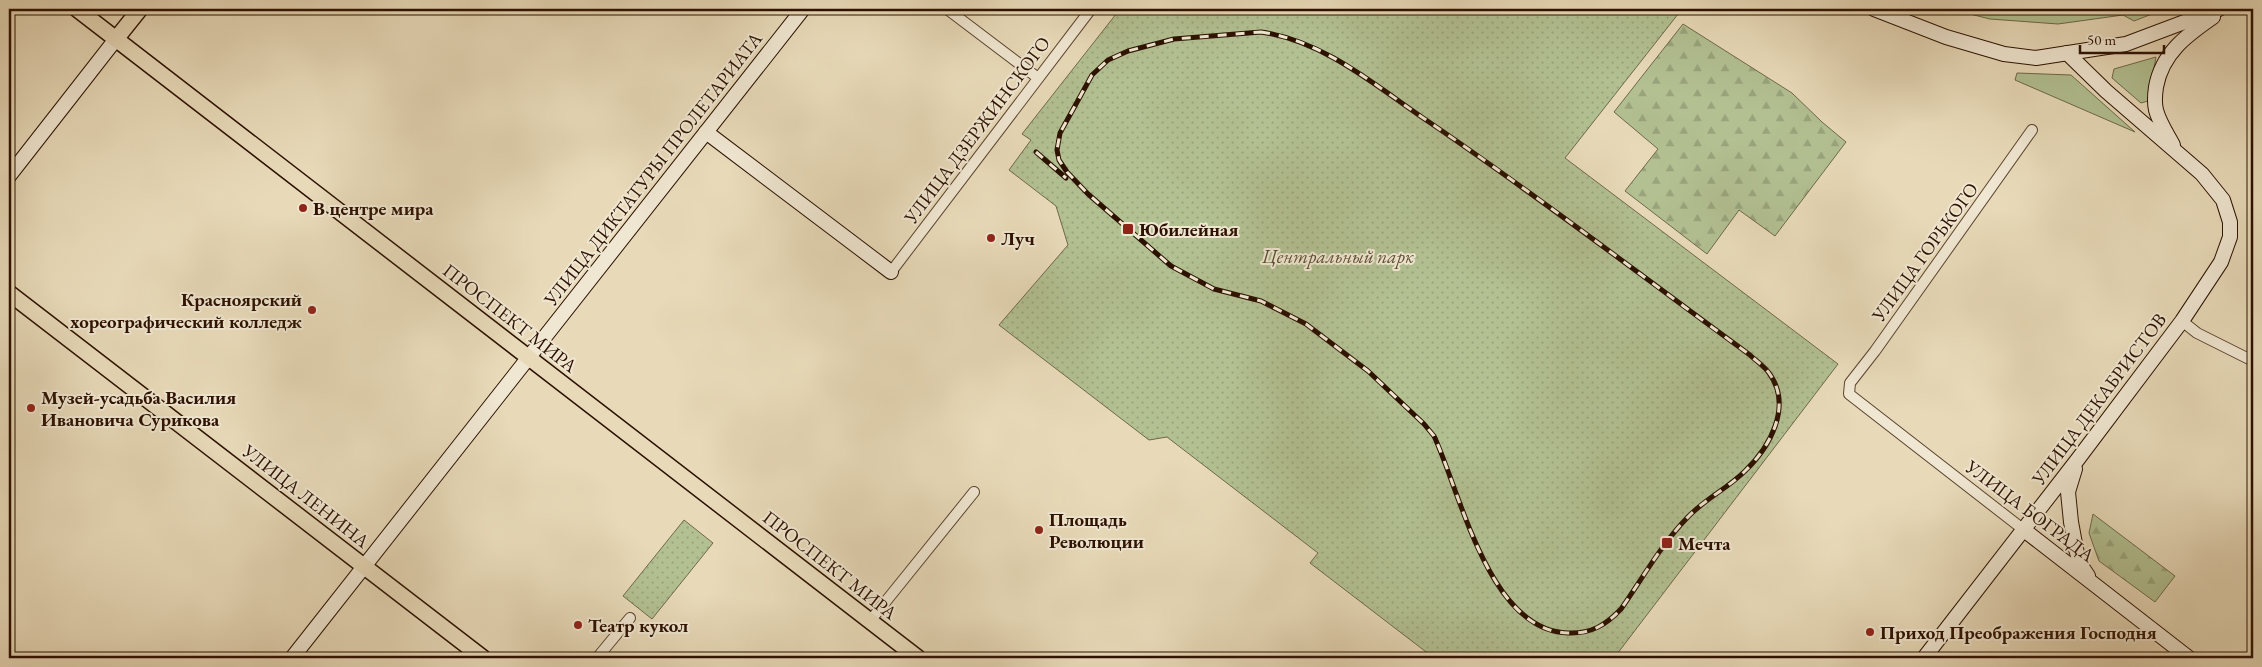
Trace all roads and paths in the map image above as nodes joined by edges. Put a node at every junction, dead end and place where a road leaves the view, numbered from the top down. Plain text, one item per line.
1 (77, 9) edge
2 (140, 9) edge
3 (803, 9) edge
4 (947, 9) edge
5 (1091, 9) edge
6 (1874, 9) edge
7 (2219, 9) edge
8 (2226, 9) edge
9 (116, 39) junction
10 (2068, 53) junction
11 (1038, 78) junction
12 (2032, 130) dead end
13 (706, 132) junction
14 (2178, 154) junction
15 (9, 176) edge
16 (891, 272) joint
17 (9, 293) edge
18 (2182, 321) junction
19 (529, 358) junction
20 (2253, 361) edge
21 (1849, 394) joint
22 (2078, 459) junction
23 (974, 492) dead end
24 (2024, 530) junction
25 (365, 567) junction
26 (2093, 583) junction
27 (630, 618) dead end
28 (870, 621) junction
29 (292, 658) edge
30 (484, 658) edge
31 (597, 658) edge
32 (918, 658) edge
33 (1924, 658) edge
34 (2188, 658) edge

1 - 9 main road, ПРОСПЕКТ МИРА
2 - 9 main road
3 - 13 main road, УЛИЦА ДИКТАТУРЫ ПРОЛЕТАРИАТА
4 - 11 street
5 - 11 street, УЛИЦА ДЗЕРЖИНСКОГО
6 - 10 main road
7 - 10 main road
8 - 14 main road
9 - 15 main road
9 - 19 main road, ПРОСПЕКТ МИРА
10 - 14 main road, УЛИЦА ДЕКАБРИСТОВ
11 - 16 street, УЛИЦА ДЗЕРЖИНСКОГО
12 - 21 street, УЛИЦА ГОРЬКОГО
13 - 16 main road
13 - 19 main road, УЛИЦА ДИКТАТУРЫ ПРОЛЕТАРИАТА
14 - 18 main road, УЛИЦА ДЕКАБРИСТОВ
17 - 25 main road, УЛИЦА ЛЕНИНА
18 - 20 street
18 - 22 main road, УЛИЦА ДЕКАБРИСТОВ
19 - 25 main road, УЛИЦА ДИКТАТУРЫ ПРОЛЕТАРИАТА
19 - 28 main road, ПРОСПЕКТ МИРА
21 - 24 street, УЛИЦА БОГРАДА
22 - 24 main road, УЛИЦА ДЕКАБРИСТОВ
22 - 26 main road
23 - 28 street
24 - 26 main road, УЛИЦА БОГРАДА
24 - 33 main road, УЛИЦА ДЕКАБРИСТОВ
25 - 29 main road, УЛИЦА ДИКТАТУРЫ ПРОЛЕТАРИАТА
25 - 30 main road, УЛИЦА ЛЕНИНА
26 - 34 main road, УЛИЦА БОГРАДА
27 - 31 street
28 - 32 main road, ПРОСПЕКТ МИРА

